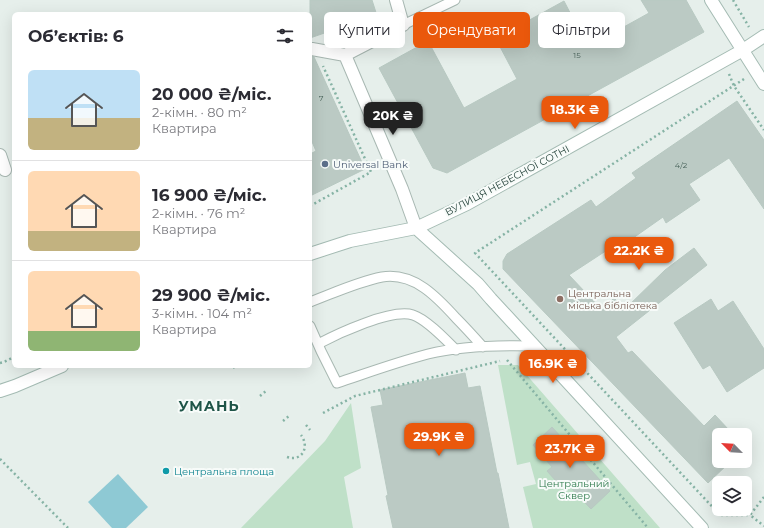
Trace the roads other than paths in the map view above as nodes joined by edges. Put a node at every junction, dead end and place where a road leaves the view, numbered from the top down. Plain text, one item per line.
1 (396, 0) edge
2 (455, 0) edge
3 (711, 0) edge
4 (399, 12) edge
5 (405, 24) edge
6 (764, 36) edge
7 (359, 48) edge
8 (313, 50) edge
9 (742, 50) junction
10 (345, 55) junction
11 (764, 84) edge
12 (0, 155) edge
13 (6, 170) edge
14 (416, 228) junction
15 (312, 253) edge
16 (312, 301) edge
17 (312, 330) edge
18 (318, 344) junction
19 (535, 346) junction
20 (483, 347) junction
21 (456, 350) junction
22 (57, 368) edge
23 (0, 391) edge
24 (702, 528) edge

1 - 4 main road
2 - 5 lane
3 - 9 main road
6 - 9 main road, ВУЛИЦЯ НЕБЕСНОЇ СОТНІ
7 - 10 main road
8 - 10 main road
9 - 11 main road
9 - 14 main road, ВУЛИЦЯ НЕБЕСНОЇ СОТНІ
10 - 14 main road
12 - 13 main road
14 - 15 main road, ВУЛИЦЯ НЕБЕСНОЇ СОТНІ
14 - 19 main road
16 - 20 lane
17 - 18 lane
18 - 21 lane
18 - 21 lane
19 - 20 lane
19 - 24 main road
20 - 21 lane
22 - 23 main road

